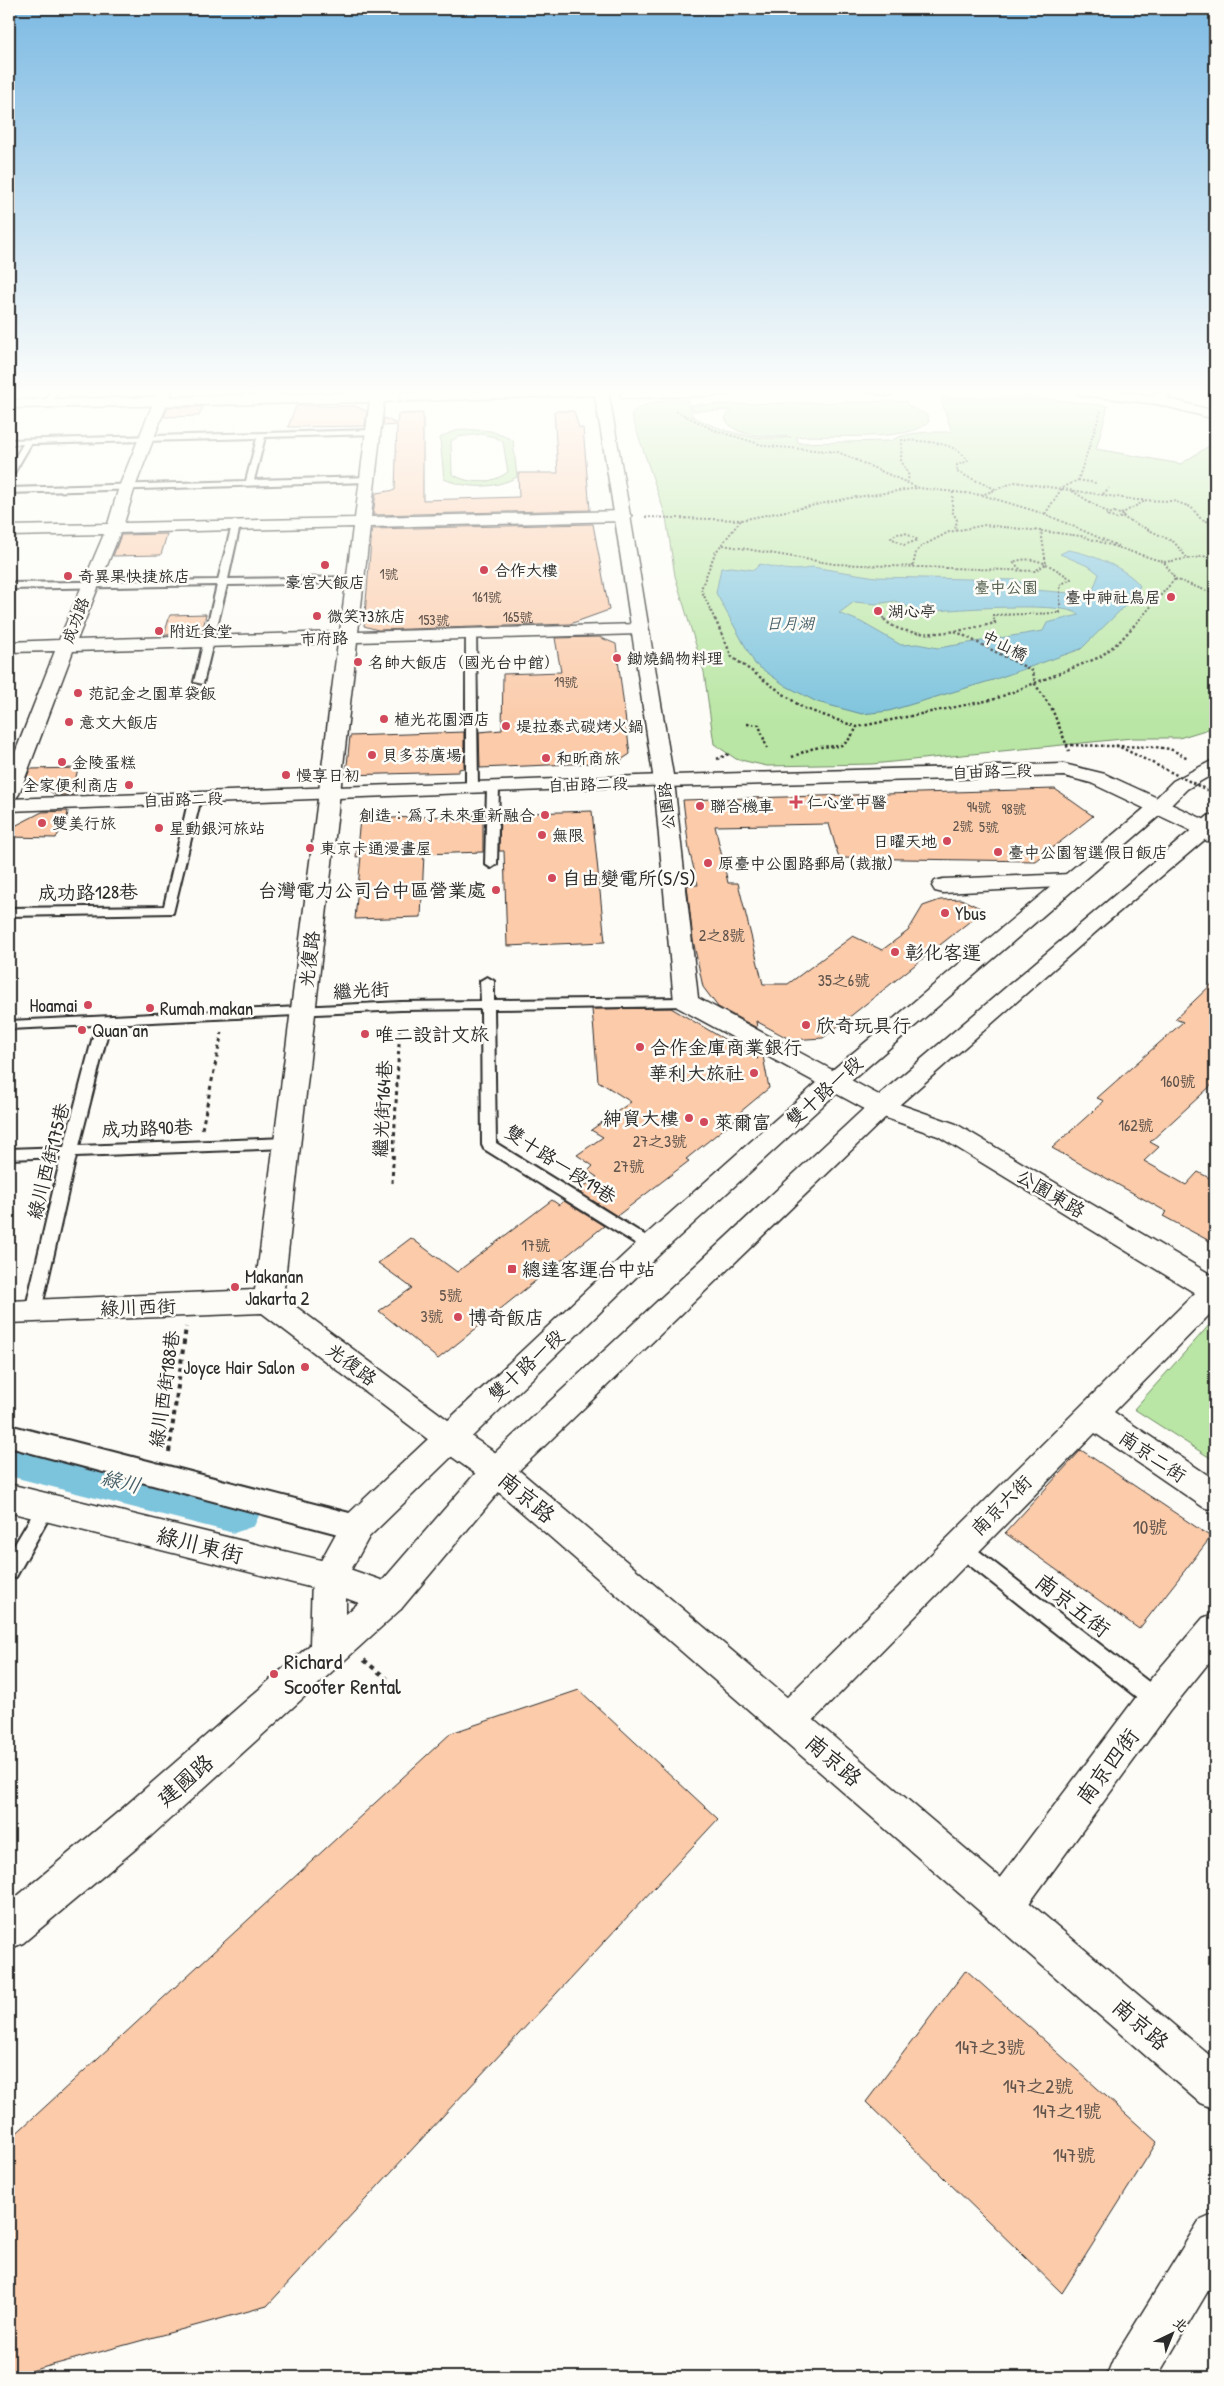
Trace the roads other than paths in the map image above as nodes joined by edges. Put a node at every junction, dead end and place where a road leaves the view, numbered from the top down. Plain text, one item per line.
1 (122, 502) edge
2 (365, 502) edge
3 (621, 502) edge
4 (624, 516) junction
5 (363, 521) junction
6 (236, 525) junction
7 (114, 529) junction
8 (9, 531) edge
9 (356, 580) junction
10 (224, 582) junction
11 (89, 585) junction
12 (9, 586) edge
13 (639, 629) junction
14 (471, 634) junction
15 (349, 637) junction
16 (209, 641) junction
17 (66, 645) junction
18 (9, 647) edge
19 (199, 682) dead end
20 (1211, 766) edge
21 (664, 782) junction
22 (472, 788) junction
23 (493, 788) junction
24 (9, 794) edge
25 (330, 794) junction
26 (195, 798) junction
27 (9, 805) edge
28 (1159, 806) junction
29 (1211, 828) edge
30 (491, 864) dead end
31 (1071, 881) junction
32 (943, 886) dead end
33 (9, 912) edge
34 (487, 981) dead end
35 (686, 1002) junction
36 (486, 1003) junction
37 (302, 1012) junction
38 (104, 1022) junction
39 (9, 1025) edge
40 (834, 1081) junction
41 (881, 1107) junction
42 (286, 1143) junction
43 (70, 1151) junction
44 (9, 1154) edge
45 (651, 1246) junction
46 (1215, 1291) edge
47 (268, 1301) junction
48 (21, 1312) edge
49 (1092, 1414) junction
50 (9, 1436) edge
51 (449, 1438) junction
52 (498, 1471) junction
53 (1215, 1497) edge
54 (9, 1498) edge
55 (46, 1508) junction
56 (357, 1527) junction
57 (960, 1547) junction
58 (9, 1571) edge
59 (329, 1578) junction
60 (389, 1598) junction
61 (1215, 1629) edge
62 (328, 1651) junction
63 (1156, 1700) junction
64 (788, 1721) junction
65 (40, 1904) junction
66 (1003, 1906) junction
67 (9, 1929) edge
68 (9, 1939) edge
69 (1215, 2088) edge
70 (1215, 2237) edge
71 (1130, 2377) edge

1 - 7 street, 成功路
2 - 5 street, 光復路
3 - 4 street, 公園路
4 - 5 street
4 - 13 street, 公園路
5 - 6 street
5 - 9 street, 光復路
6 - 7 street
6 - 10 lane
7 - 8 street
7 - 11 street, 成功路
9 - 10 lane
9 - 15 street, 光復路
10 - 11 lane
10 - 16 lane
11 - 12 lane
11 - 17 street, 成功路
13 - 14 street, 市府路
13 - 21 street, 公園路
14 - 15 street, 市府路
14 - 22 lane
15 - 16 street, 市府路
15 - 25 street, 光復路
16 - 17 street, 市府路
16 - 19 lane
17 - 18 street, 市府路
17 - 24 street, 成功路
20 - 28 street, 雙十路一段
21 - 23 street, 自由路二段
21 - 28 street, 自由路二段
21 - 35 street, 公園路
22 - 23 street, 自由路二段
22 - 25 street, 自由路二段
23 - 30 lane
25 - 26 street, 自由路二段
25 - 37 street, 光復路
26 - 27 street, 自由路二段
26 - 33 lane, 成功路128巷
28 - 29 street, 自由路二段
28 - 31 street, 雙十路一段
29 - 41 street
31 - 32 street
31 - 40 street, 雙十路一段
34 - 36 lane
35 - 36 lane, 繼光街
35 - 40 street
36 - 37 lane, 繼光街
36 - 45 lane, 雙十路一段19巷
37 - 38 lane, 繼光街
37 - 42 street, 光復路
38 - 39 lane, 繼光街
38 - 43 lane, 綠川西街175巷
40 - 41 street
40 - 45 street, 雙十路一段
41 - 46 street, 公園東路
41 - 52 street
42 - 43 lane, 成功路90巷
42 - 47 street, 光復路
43 - 44 lane, 成功路90巷
43 - 48 lane, 綠川西街175巷
45 - 51 street, 雙十路一段
46 - 49 street, 南京六街
47 - 48 street, 綠川西街
47 - 51 street, 光復路
49 - 53 street, 南京二街
49 - 57 street, 南京六街
50 - 56 street
51 - 52 street, 南京路
51 - 56 street
52 - 60 street, 建國路
52 - 64 street, 南京路
54 - 55 street, 綠川東街
55 - 58 lane
55 - 59 street, 綠川東街
56 - 59 street
57 - 63 lane, 南京五街
57 - 64 street, 南京六街
59 - 60 street, 綠川東街
59 - 62 street
60 - 62 street, 建國路
61 - 63 street, 南京四街
62 - 65 street, 建國路
63 - 66 street, 南京四街
64 - 66 street, 南京路
65 - 67 street, 建國路
65 - 68 street, 建國路
66 - 69 street, 南京路
70 - 71 street

